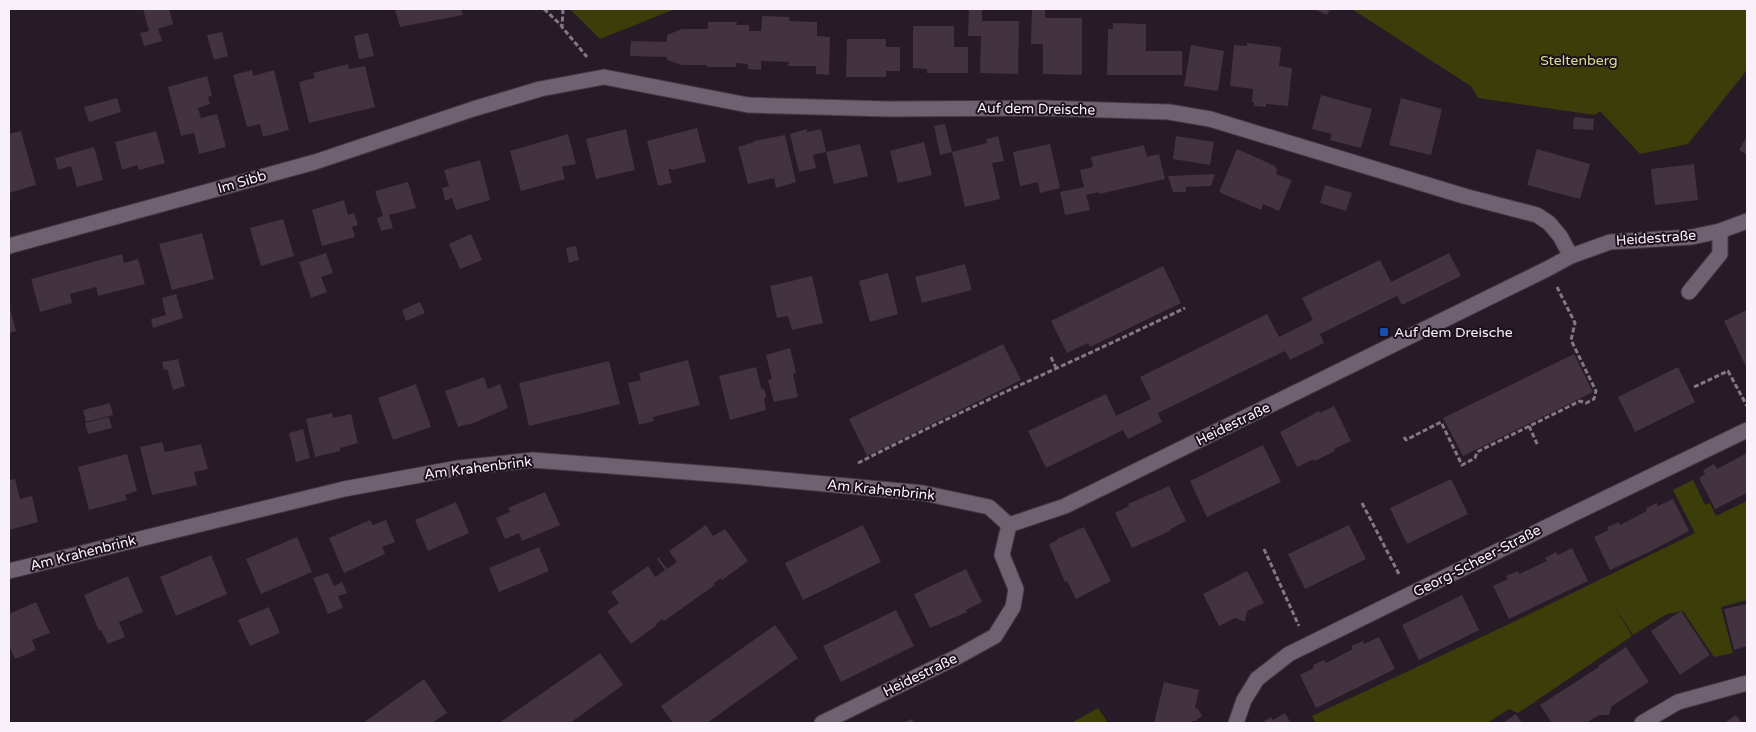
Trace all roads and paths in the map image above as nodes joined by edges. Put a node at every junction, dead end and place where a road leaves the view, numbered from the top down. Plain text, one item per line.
1 (544, 9) edge
2 (563, 9) edge
3 (562, 27) junction
4 (604, 77) junction
5 (473, 109) joint
6 (1747, 220) edge
7 (1720, 231) junction
8 (9, 246) edge
9 (1571, 256) junction
10 (1558, 287) dead end
11 (1689, 292) dead end
12 (1184, 308) dead end
13 (1051, 357) dead end
14 (1056, 368) junction
15 (1694, 387) dead end
16 (1747, 406) edge
17 (1529, 426) junction
18 (1747, 430) edge
19 (1404, 437) dead end
20 (1538, 446) dead end
21 (857, 464) dead end
22 (1362, 503) dead end
23 (1009, 525) junction
24 (1264, 549) dead end
25 (9, 571) edge
26 (1402, 580) dead end
27 (1299, 626) dead end
28 (1747, 683) edge
29 (822, 723) edge
30 (1236, 723) edge
31 (1642, 723) edge

1 - 3 path
2 - 3 path
3 - 4 path
4 - 5 street, Auf dem Dreische
4 - 9 street, Auf dem Dreische
5 - 8 street, Im Sibb
6 - 7 street, Heidestraße
7 - 9 street, Heidestraße
7 - 11 street
9 - 23 street, Heidestraße
10 - 17 path
12 - 14 path
13 - 14 path
14 - 21 path
15 - 16 path
17 - 19 path
17 - 20 path
18 - 30 street, Georg-Scheer-Straße
22 - 26 path
23 - 25 street, Am Krahenbrink
23 - 29 street, Heidestraße
24 - 27 path
28 - 31 street

